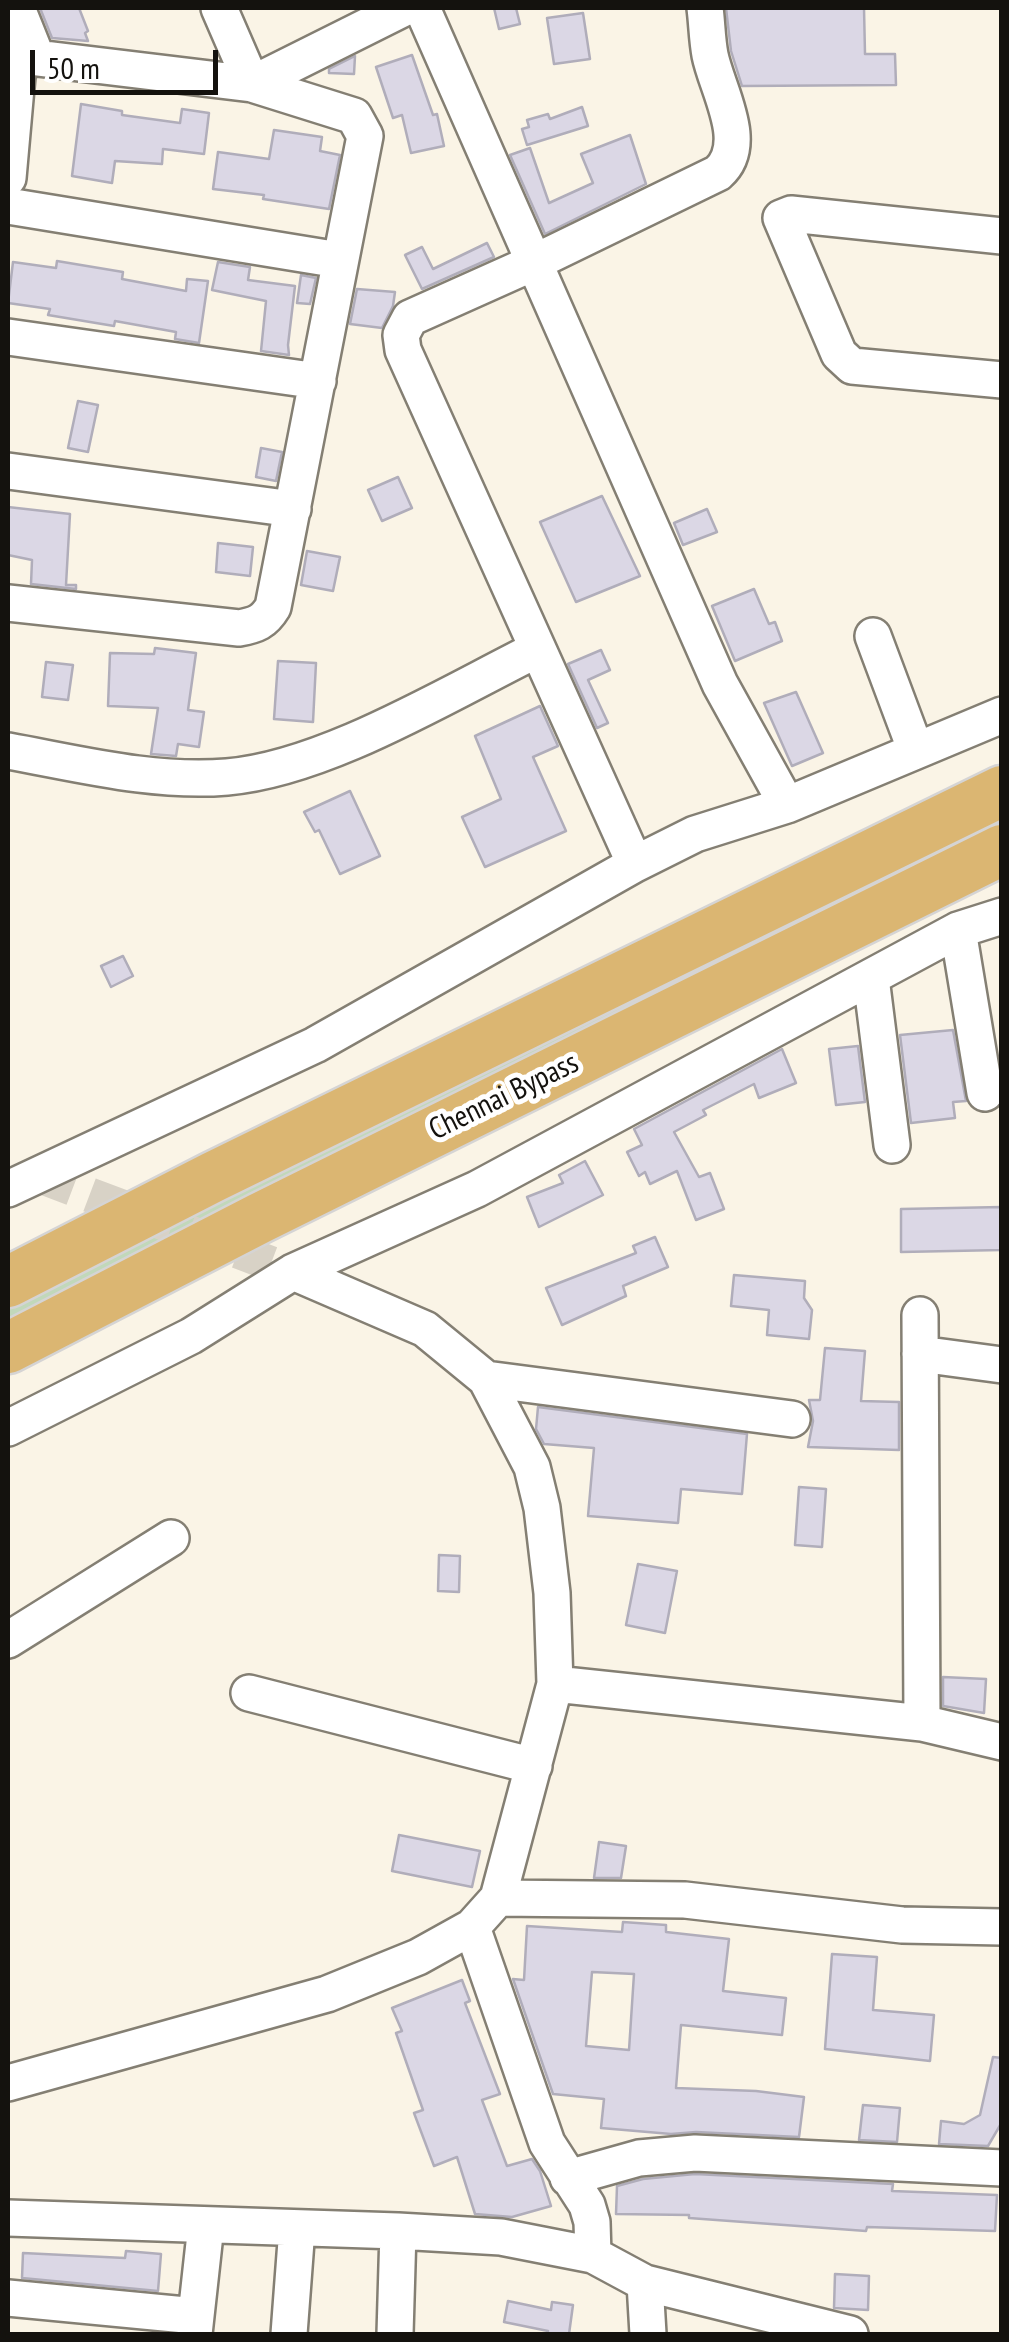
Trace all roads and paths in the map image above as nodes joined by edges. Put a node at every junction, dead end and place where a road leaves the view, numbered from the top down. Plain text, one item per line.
1 (17, 8) edge
2 (219, 8) edge
3 (404, 8) edge
4 (422, 8) edge
5 (705, 8) edge
6 (21, 54) edge
7 (252, 84) junction
8 (8, 178) edge
9 (8, 206) edge
10 (1002, 236) edge
11 (339, 260) junction
12 (535, 262) junction
13 (8, 337) edge
14 (1002, 380) edge
15 (318, 381) junction
16 (8, 471) edge
17 (293, 509) junction
18 (8, 603) edge
19 (873, 636) dead end
20 (538, 649) junction
21 (1002, 715) edge
22 (8, 751) edge
23 (916, 751) junction
24 (1002, 791) edge
25 (787, 806) junction
26 (1002, 850) edge
27 (635, 864) junction
28 (1002, 916) edge
29 (958, 930) junction
30 (871, 978) junction
31 (985, 1092) dead end
32 (892, 1145) dead end
33 (18, 1176) edge
34 (293, 1272) junction
35 (8, 1282) edge
36 (920, 1315) dead end
37 (8, 1348) edge
38 (920, 1354) junction
39 (1002, 1366) edge
40 (486, 1379) junction
41 (792, 1419) dead end
42 (8, 1428) edge
43 (171, 1538) dead end
44 (10, 1637) edge
45 (555, 1684) junction
46 (249, 1693) dead end
47 (922, 1724) junction
48 (1002, 1742) edge
49 (534, 1766) junction
50 (498, 1898) junction
51 (472, 1926) junction
52 (1002, 1927) edge
53 (8, 2084) edge
54 (1002, 2168) edge
55 (568, 2178) junction
56 (8, 2218) edge
57 (206, 2224) junction
58 (296, 2228) junction
59 (398, 2231) junction
60 (592, 2255) junction
61 (645, 2283) junction
62 (8, 2298) edge
63 (195, 2325) edge
64 (289, 2334) edge
65 (396, 2334) edge
66 (648, 2334) edge
67 (850, 2334) edge

1 - 6 street
2 - 7 street
3 - 7 street
4 - 12 street
5 - 12 street
6 - 7 street
6 - 8 street
7 - 11 street
9 - 11 street
10 - 14 street
11 - 15 street
12 - 20 street
12 - 25 street
13 - 15 street
15 - 17 street
16 - 17 street
17 - 18 street
19 - 23 street
20 - 22 street
20 - 27 street
21 - 23 street
23 - 25 street
24 - 35 highway, Chennai Bypass
25 - 27 street
26 - 37 highway, Chennai Bypass
27 - 33 street
28 - 29 street
29 - 30 street
29 - 31 street
30 - 32 street
30 - 34 street
34 - 40 street
34 - 42 street
36 - 38 street
38 - 39 street
38 - 47 street
40 - 41 street
40 - 45 street
43 - 44 street
45 - 47 street
45 - 49 street
46 - 49 street
47 - 48 street
49 - 50 street
50 - 51 street
50 - 52 street
51 - 53 street
51 - 55 street
54 - 55 street
55 - 60 street
56 - 57 street
57 - 58 street
57 - 63 street
58 - 59 street
58 - 64 street
59 - 60 street
59 - 65 street
60 - 61 street
61 - 66 street
61 - 67 street
62 - 63 street

